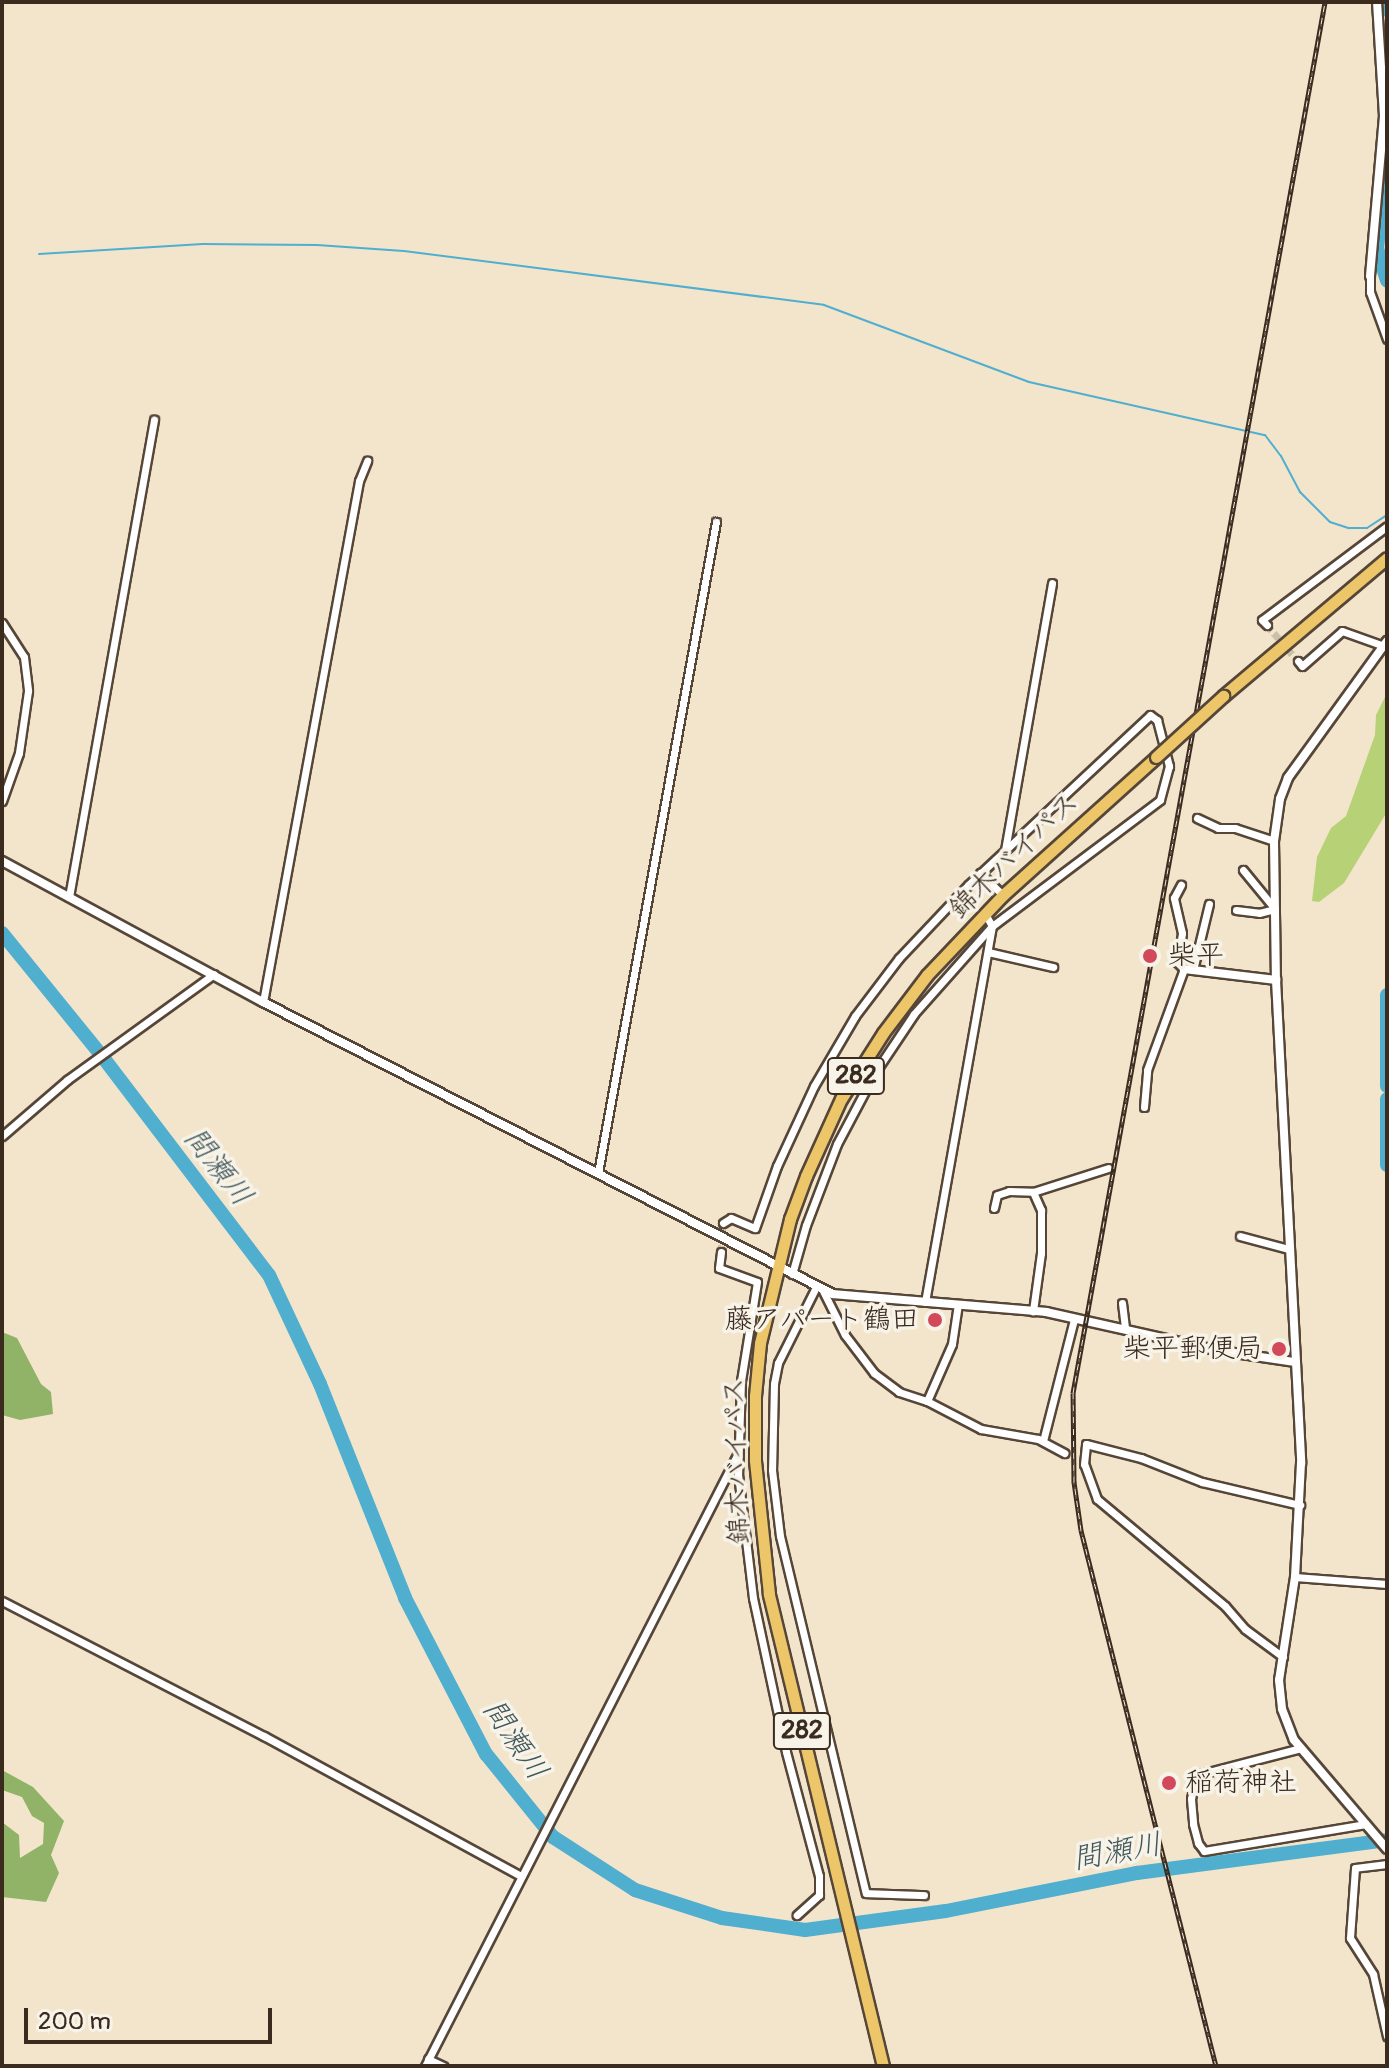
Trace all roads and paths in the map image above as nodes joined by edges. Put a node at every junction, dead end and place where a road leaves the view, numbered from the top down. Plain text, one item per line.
1 (1377, 2) edge
2 (1377, 17) junction
3 (1387, 18) edge
4 (1370, 276) joint
5 (1387, 339) edge
6 (154, 419) dead end
7 (367, 461) dead end
8 (716, 522) dead end
9 (1387, 526) edge
10 (1387, 558) edge
11 (1052, 583) dead end
12 (2, 623) edge
13 (1267, 625) dead end
14 (1384, 643) edge
15 (1298, 661) dead end
16 (2, 801) edge
17 (1197, 818) dead end
18 (1274, 841) junction
19 (1004, 852) junction
20 (2, 861) edge
21 (1243, 870) dead end
22 (980, 873) junction
23 (1181, 885) dead end
24 (1003, 895) junction
25 (69, 897) junction
26 (1209, 904) dead end
27 (1275, 909) junction
28 (1236, 910) dead end
29 (985, 914) junction
30 (992, 926) junction
31 (988, 952) junction
32 (1053, 967) dead end
33 (1189, 969) junction
34 (214, 974) junction
35 (1276, 980) junction
36 (263, 1002) junction
37 (1144, 1107) dead end
38 (2, 1136) edge
39 (1108, 1168) dead end
40 (598, 1173) junction
41 (1033, 1192) junction
42 (994, 1208) dead end
43 (723, 1223) dead end
44 (1240, 1236) dead end
45 (1289, 1249) junction
46 (721, 1252) tunnel mouth
47 (779, 1268) junction
48 (792, 1274) junction
49 (819, 1288) junction
50 (925, 1302) junction
51 (1122, 1303) dead end
52 (958, 1304) junction
53 (1033, 1311) junction
54 (1074, 1319) junction
55 (1125, 1329) junction
56 (1295, 1362) junction
57 (927, 1401) junction
58 (1043, 1441) junction
59 (738, 1453) junction
60 (1064, 1453) dead end
61 (1300, 1505) junction
62 (1295, 1577) junction
63 (1387, 1584) edge
64 (2, 1601) edge
65 (1283, 1657) junction
66 (1301, 1748) junction
67 (1368, 1826) junction
68 (1387, 1849) edge
69 (1387, 1864) edge
70 (521, 1876) junction
71 (924, 1895) dead end
72 (797, 1915) dead end
73 (1387, 2036) edge
74 (427, 2062) edge
75 (443, 2066) edge
76 (883, 2066) edge

1 - 2 street
2 - 3 street
2 - 4 street
4 - 5 street
6 - 25 street
7 - 36 street
8 - 40 street
9 - 13 street
10 - 24 highway, 錦木バイパス / 282, bridge
11 - 19 street
12 - 16 street
14 - 15 street
14 - 18 street
17 - 18 street
18 - 27 street
19 - 22 street
19 - 30 street
20 - 25 street
21 - 27 street
22 - 24 street
22 - 43 street
23 - 33 street
24 - 29 highway, 錦木バイパス / 282
25 - 34 street
26 - 33 street
27 - 28 street
27 - 35 street
29 - 30 street
29 - 47 highway, 錦木バイパス / 282
30 - 31 street
30 - 48 street
31 - 32 street
31 - 50 street
33 - 35 street
33 - 37 street
34 - 36 street
34 - 38 street
35 - 45 street
36 - 40 street
39 - 41 street
40 - 47 street
41 - 42 street
41 - 53 street
44 - 45 street
45 - 56 street
46 - 59 street
47 - 48 street
47 - 76 highway, 錦木バイパス / 282
48 - 49 street
49 - 50 street
49 - 57 street
49 - 71 street
50 - 52 street
51 - 55 street
52 - 53 street
52 - 57 street
53 - 54 street
54 - 55 street
54 - 58 street
55 - 56 street
56 - 61 street
57 - 58 street
58 - 60 street
59 - 70 street
59 - 72 street
61 - 62 street
61 - 65 street
62 - 63 street
62 - 65 street
64 - 70 street
65 - 66 street
66 - 67 street
66 - 67 street
67 - 68 street
69 - 73 street
70 - 74 street
74 - 75 street

